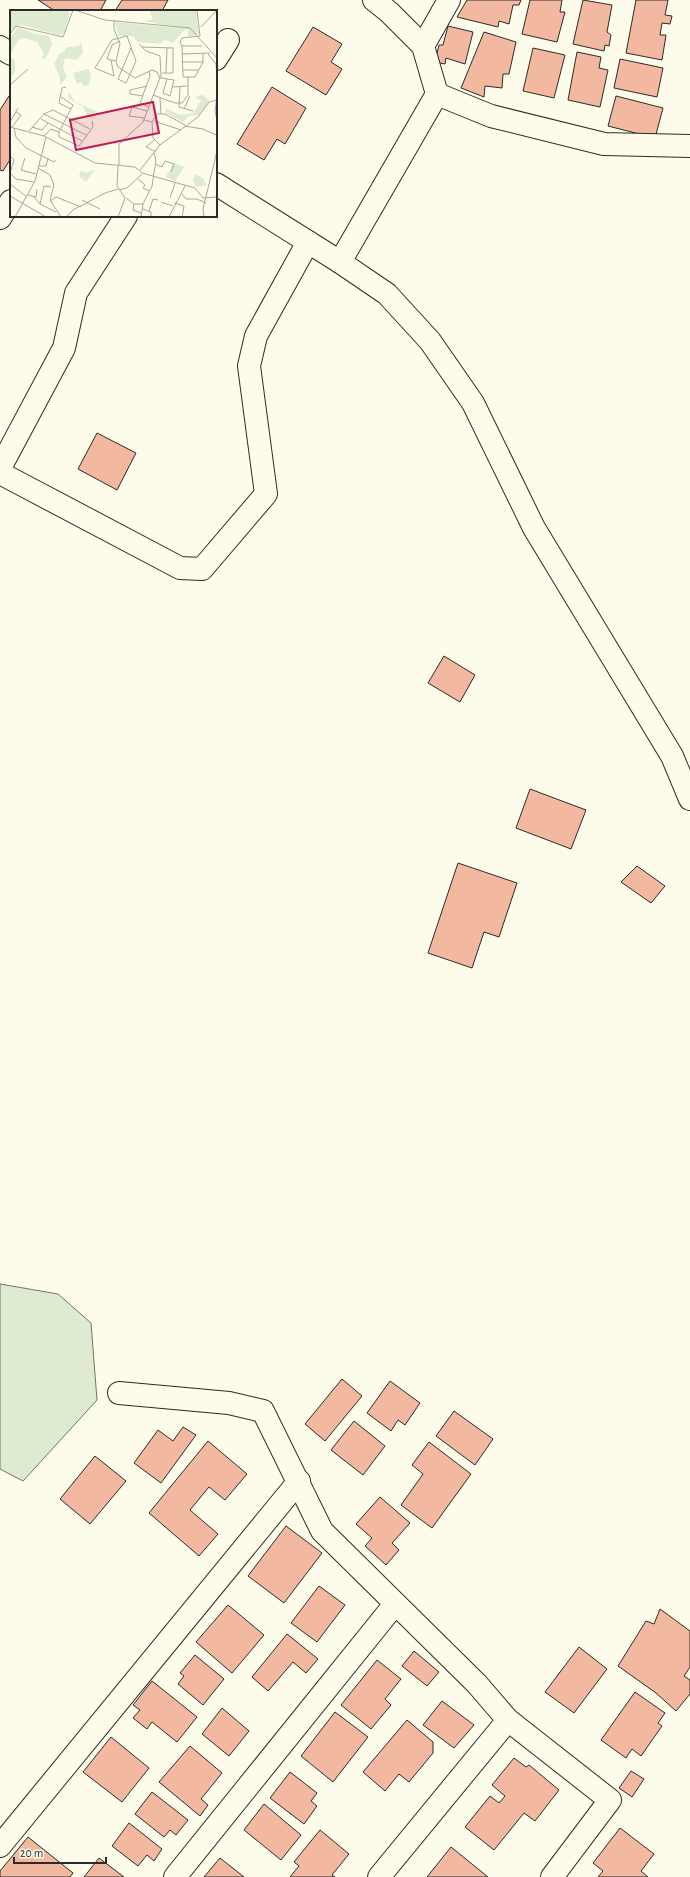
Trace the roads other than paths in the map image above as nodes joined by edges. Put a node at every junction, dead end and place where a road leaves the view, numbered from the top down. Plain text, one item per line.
1 (374, 0) edge
2 (449, 0) edge
3 (228, 40) dead end
4 (423, 46) junction
5 (0, 47) edge
6 (10, 53) edge
7 (217, 57) edge
8 (437, 94) junction
9 (690, 146) edge
10 (217, 185) edge
11 (10, 203) edge
12 (125, 217) edge
13 (0, 218) edge
14 (308, 242) junction
15 (340, 262) junction
16 (0, 468) edge
17 (0, 473) edge
18 (690, 799) edge
19 (119, 1393) dead end
20 (299, 1481) junction
21 (395, 1604) junction
22 (508, 1720) junction
23 (0, 1846) edge
24 (175, 1877) edge
25 (379, 1877) edge
26 (552, 1877) edge

1 - 4 street
2 - 4 street
3 - 7 street
4 - 8 street
5 - 6 street
8 - 9 street
8 - 15 street
10 - 14 street
11 - 13 street
12 - 16 street
14 - 15 street
14 - 17 street
15 - 18 street
19 - 20 street
20 - 21 street
20 - 23 street
21 - 22 street
21 - 24 street
22 - 25 street
22 - 26 street

